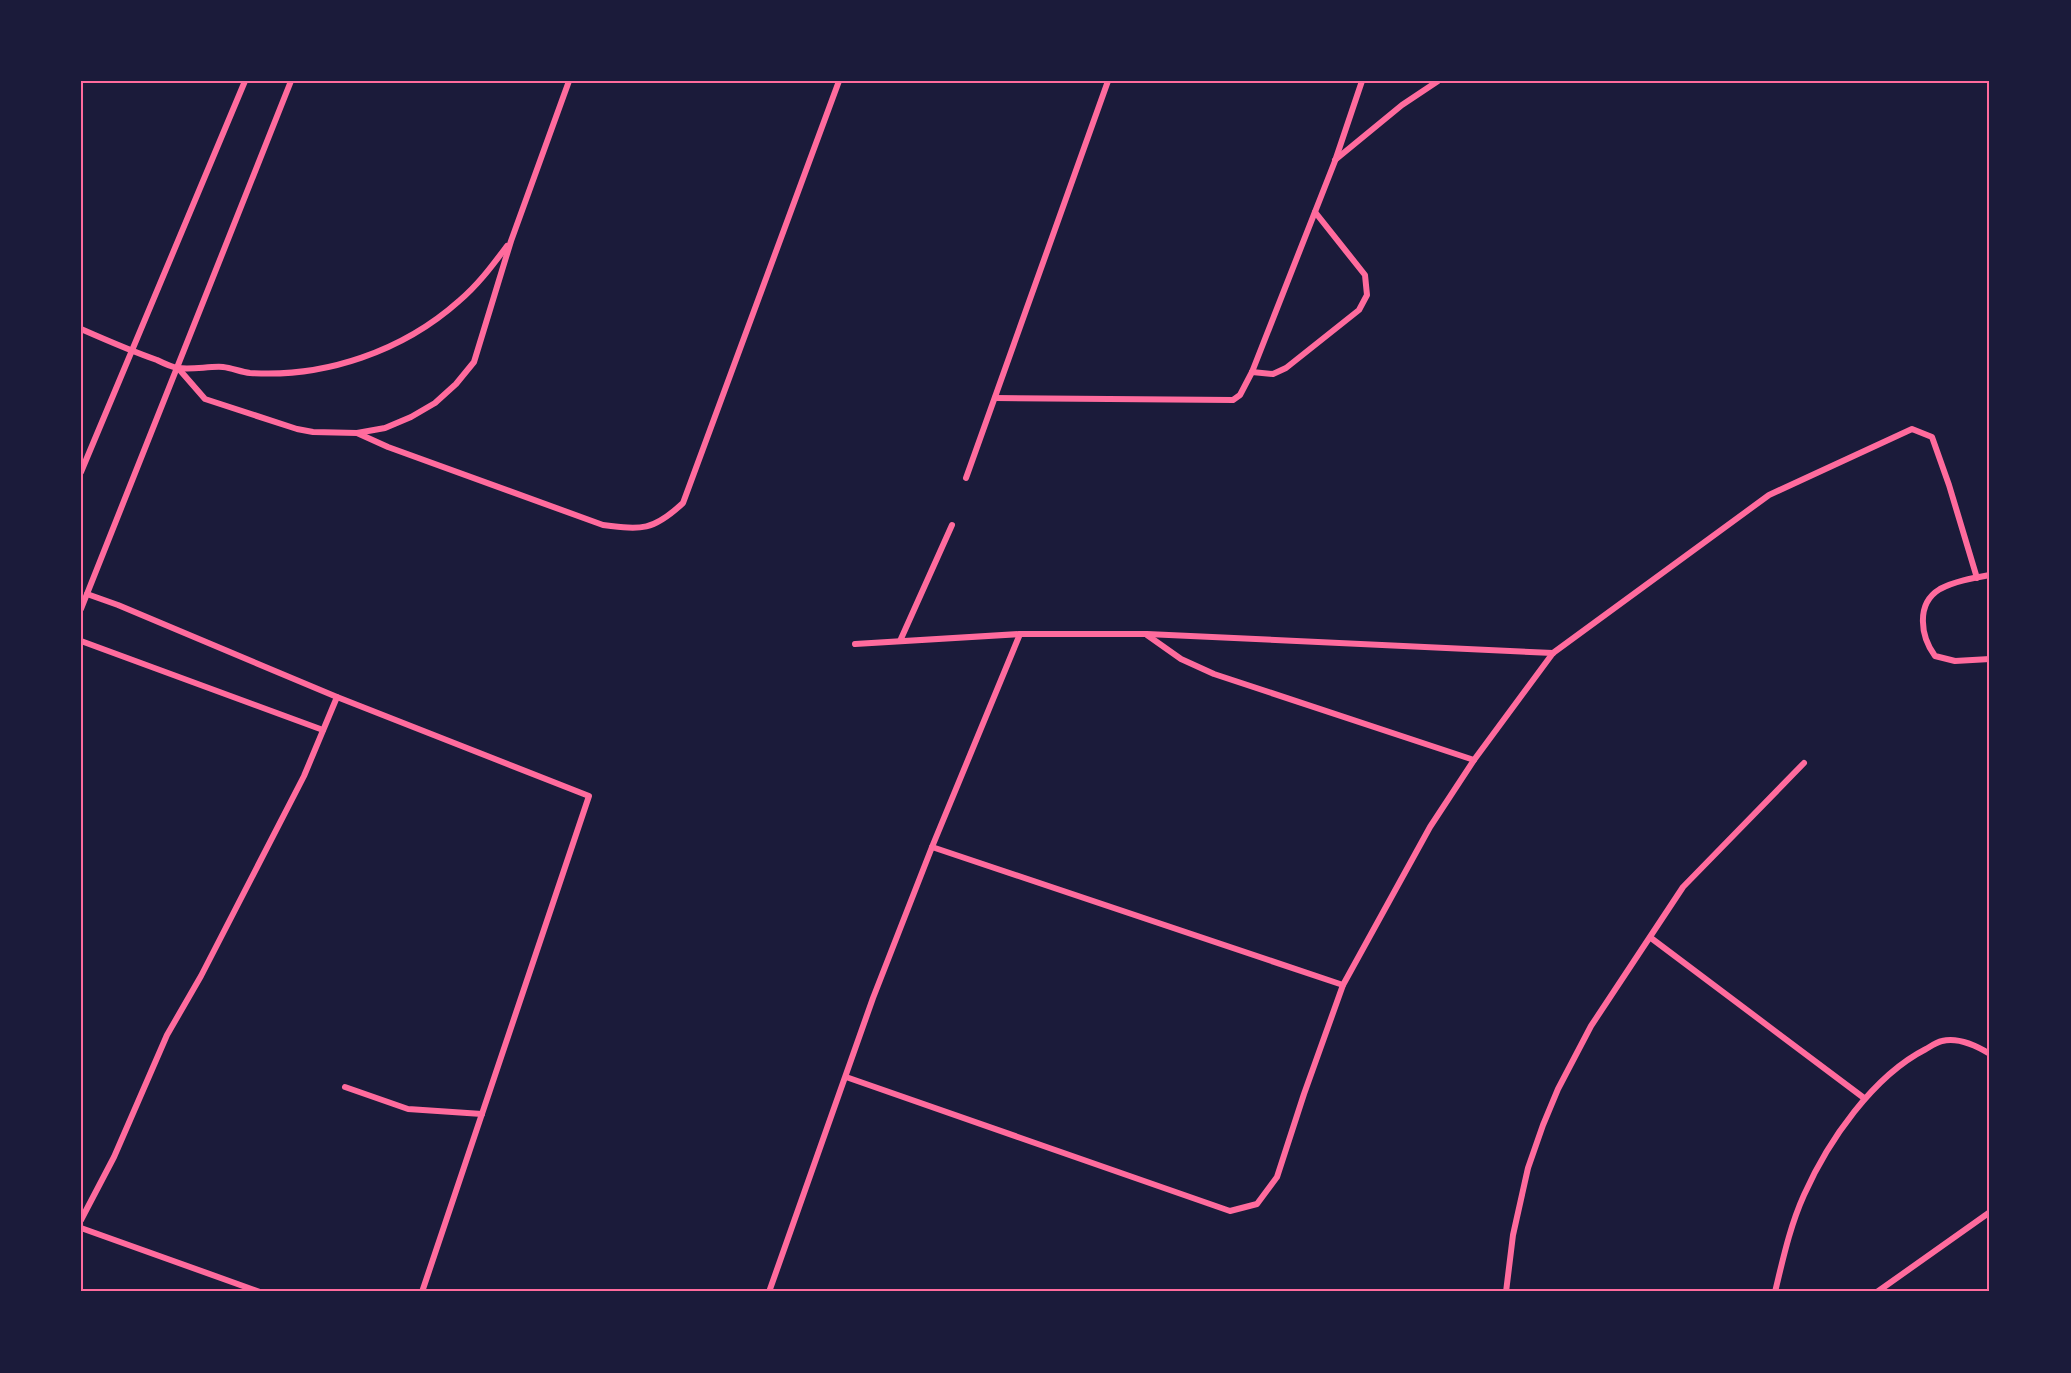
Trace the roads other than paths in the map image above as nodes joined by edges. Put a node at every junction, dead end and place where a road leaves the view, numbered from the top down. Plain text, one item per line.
1 (245, 81) edge
2 (291, 81) edge
3 (568, 81) edge
4 (839, 81) edge
5 (1108, 81) edge
6 (1362, 81) edge
7 (1438, 81) edge
8 (1335, 161) junction
9 (1315, 212) junction
10 (511, 241) junction
11 (81, 329) edge
12 (131, 351) junction
13 (178, 368) junction
14 (1252, 372) junction
15 (995, 398) junction
16 (357, 434) junction
17 (81, 472) edge
18 (966, 478) dead end
19 (952, 525) dead end
20 (1990, 575) edge
21 (1977, 578) junction
22 (87, 594) junction
23 (81, 609) edge
24 (1020, 634) junction
25 (1147, 634) junction
26 (81, 641) edge
27 (900, 641) junction
28 (855, 644) dead end
29 (1553, 653) junction
30 (1990, 659) edge
31 (338, 697) junction
32 (323, 730) junction
33 (1474, 760) junction
34 (1804, 763) dead end
35 (932, 847) junction
36 (1651, 938) junction
37 (1343, 985) junction
38 (1990, 1054) edge
39 (846, 1077) junction
40 (345, 1087) dead end
41 (1864, 1098) junction
42 (482, 1114) junction
43 (1990, 1212) edge
44 (81, 1220) edge
45 (81, 1228) edge
46 (260, 1292) edge
47 (422, 1292) edge
48 (769, 1292) edge
49 (1506, 1292) edge
50 (1775, 1292) edge
51 (1877, 1292) edge

1 - 12 street
2 - 13 street
3 - 10 street
4 - 16 street
5 - 15 street
6 - 8 street
7 - 8 street
8 - 9 street
9 - 14 street
9 - 14 street
10 - 13 street
10 - 16 street
11 - 12 street
12 - 13 street
12 - 17 street
13 - 16 street
13 - 22 street
14 - 15 street
15 - 18 street
19 - 27 street
20 - 21 street
21 - 29 street
21 - 30 street
22 - 23 street
22 - 31 street
24 - 25 street
24 - 27 street
24 - 35 street
25 - 29 street
25 - 33 street
26 - 32 street
27 - 28 street
29 - 33 street
31 - 32 street
31 - 42 street
32 - 44 street
33 - 37 street
34 - 36 street
35 - 37 street
35 - 39 street
36 - 41 street
36 - 49 street
37 - 39 street
38 - 41 street
39 - 48 street
40 - 42 street
41 - 50 street
42 - 47 street
43 - 51 street
45 - 46 street

